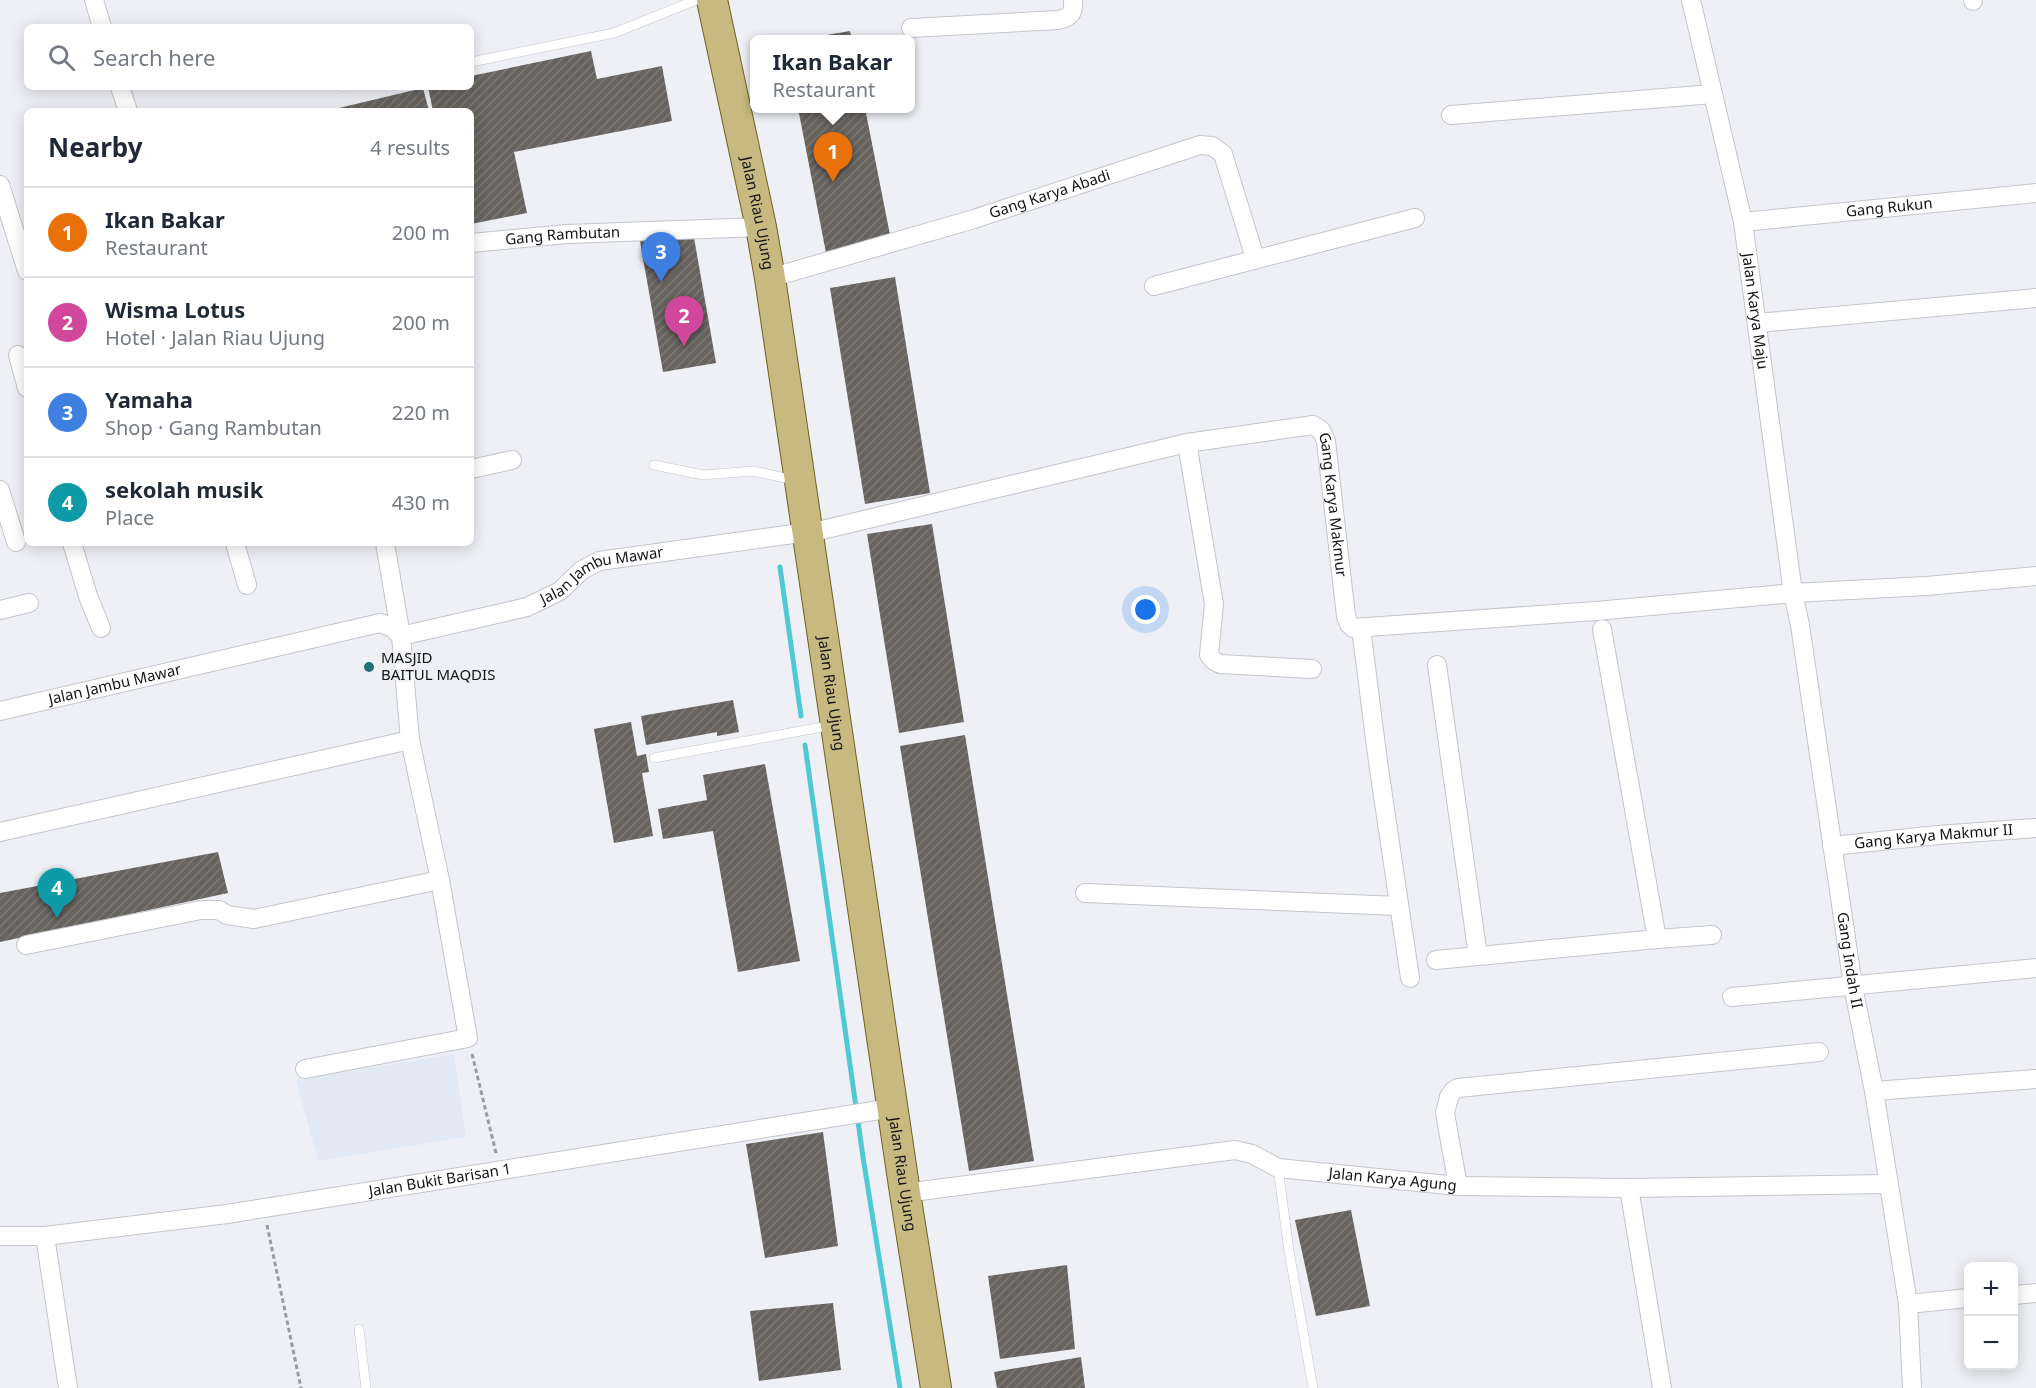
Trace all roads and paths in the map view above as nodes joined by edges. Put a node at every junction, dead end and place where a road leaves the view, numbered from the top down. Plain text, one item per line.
1 (94, 0) edge
2 (696, 0) edge
3 (712, 0) edge
4 (1073, 0) edge
5 (1691, 0) edge
6 (101, 24) edge
7 (911, 28) dead end
8 (474, 61) edge
9 (121, 90) edge
10 (1713, 94) junction
11 (127, 108) edge
12 (1451, 115) dead end
13 (0, 185) edge
14 (2036, 193) edge
15 (1415, 218) dead end
16 (1743, 222) junction
17 (761, 227) junction
18 (474, 243) edge
19 (1255, 258) junction
20 (24, 261) edge
21 (770, 279) junction
22 (1154, 286) dead end
23 (2036, 298) edge
24 (1757, 323) junction
25 (15, 356) edge
26 (24, 380) edge
27 (1187, 443) junction
28 (512, 460) dead end
29 (654, 465) dead end
30 (474, 468) edge
31 (799, 481) junction
32 (0, 489) edge
33 (806, 531) junction
34 (16, 542) dead end
35 (73, 546) edge
36 (236, 546) edge
37 (386, 546) edge
38 (2036, 576) edge
39 (247, 585) dead end
40 (1794, 593) junction
41 (29, 603) dead end
42 (0, 610) edge
43 (1596, 611) junction
44 (1800, 625) joint
45 (101, 628) dead end
46 (1361, 628) junction
47 (1602, 630) joint
48 (401, 636) junction
49 (1437, 665) dead end
50 (1312, 669) dead end
51 (0, 711) edge
52 (835, 724) junction
53 (410, 740) junction
54 (654, 758) dead end
55 (2036, 828) edge
56 (0, 832) edge
57 (1832, 846) junction
58 (440, 880) junction
59 (1085, 893) dead end
60 (1399, 906) junction
61 (1712, 934) dead end
62 (1657, 939) junction
63 (26, 945) dead end
64 (1478, 956) junction
65 (1436, 960) dead end
66 (2036, 968) edge
67 (1410, 978) dead end
68 (1853, 986) junction
69 (1732, 997) dead end
70 (468, 1038) junction
71 (1819, 1052) dead end
72 (305, 1070) dead end
73 (2036, 1079) edge
74 (1874, 1091) junction
75 (885, 1108) junction
76 (1278, 1168) junction
77 (500, 1169) junction
78 (1887, 1184) junction
79 (1458, 1186) junction
80 (1629, 1188) junction
81 (905, 1193) junction
82 (264, 1208) junction
83 (0, 1236) edge
84 (45, 1236) junction
85 (2036, 1293) edge
86 (2018, 1295) edge
87 (1964, 1298) edge
88 (1907, 1299) junction
89 (359, 1329) dead end
90 (68, 1388) edge
91 (301, 1388) edge
92 (366, 1388) edge
93 (936, 1388) edge
94 (1313, 1388) edge
95 (1662, 1388) edge
96 (1912, 1388) edge

1 - 6 street
2 - 8 lane
3 - 17 main road, Jalan Riau Ujung
4 - 7 street
5 - 10 street, Jalan Karya Maju
9 - 11 street
10 - 12 street
10 - 16 street, Jalan Karya Maju
13 - 20 street
14 - 16 street, Gang Rukun
15 - 19 street
16 - 24 street, Jalan Karya Maju
17 - 18 street, Gang Rambutan
17 - 21 main road, Jalan Riau Ujung
19 - 21 street, Gang Karya Abadi
19 - 22 street
21 - 31 main road, Jalan Riau Ujung
23 - 24 street
24 - 40 street, Jalan Karya Maju
25 - 26 street
27 - 33 street, Gang Karya Makmur
27 - 46 street, Gang Karya Makmur
27 - 50 street
28 - 30 street
29 - 31 lane
31 - 33 main road, Jalan Riau Ujung
32 - 34 street
33 - 48 street, Jalan Jambu Mawar
33 - 52 main road, Jalan Riau Ujung
35 - 45 street
36 - 39 street
37 - 48 street
38 - 40 street
40 - 43 street
40 - 44 street, Jalan Karya Maju
41 - 42 street
43 - 46 street
43 - 47 lane
44 - 57 street, Gang Indah II
46 - 60 street
47 - 62 street
48 - 51 street, Jalan Jambu Mawar
48 - 53 street
49 - 64 street
52 - 54 lane
52 - 75 main road, Jalan Riau Ujung
53 - 56 street
53 - 58 street
55 - 57 street, Gang Karya Makmur II
57 - 68 street, Gang Indah II
58 - 63 street
58 - 70 street
59 - 60 street
60 - 67 street
61 - 62 street
62 - 64 street
64 - 65 street
66 - 68 street
68 - 69 street
68 - 74 street, Gang Indah II
70 - 72 street
70 - 77 path
71 - 79 street
73 - 74 street
74 - 78 street, Gang Indah II
75 - 77 street, Jalan Bukit Barisan 1
75 - 81 main road, Jalan Riau Ujung
76 - 79 street, Jalan Karya Agung
76 - 81 street, Jalan Karya Agung
76 - 94 lane
77 - 82 street, Jalan Bukit Barisan 1
78 - 80 street, Jalan Karya Agung
78 - 88 street, Gang Indah II
79 - 80 street, Jalan Karya Agung
80 - 95 street
81 - 93 main road, Jalan Riau Ujung
82 - 84 street, Jalan Bukit Barisan 1
82 - 91 path
83 - 84 street, Jalan Bukit Barisan 1
84 - 90 street
85 - 86 street
87 - 88 street
88 - 96 street, Gang Indah II
89 - 92 lane

